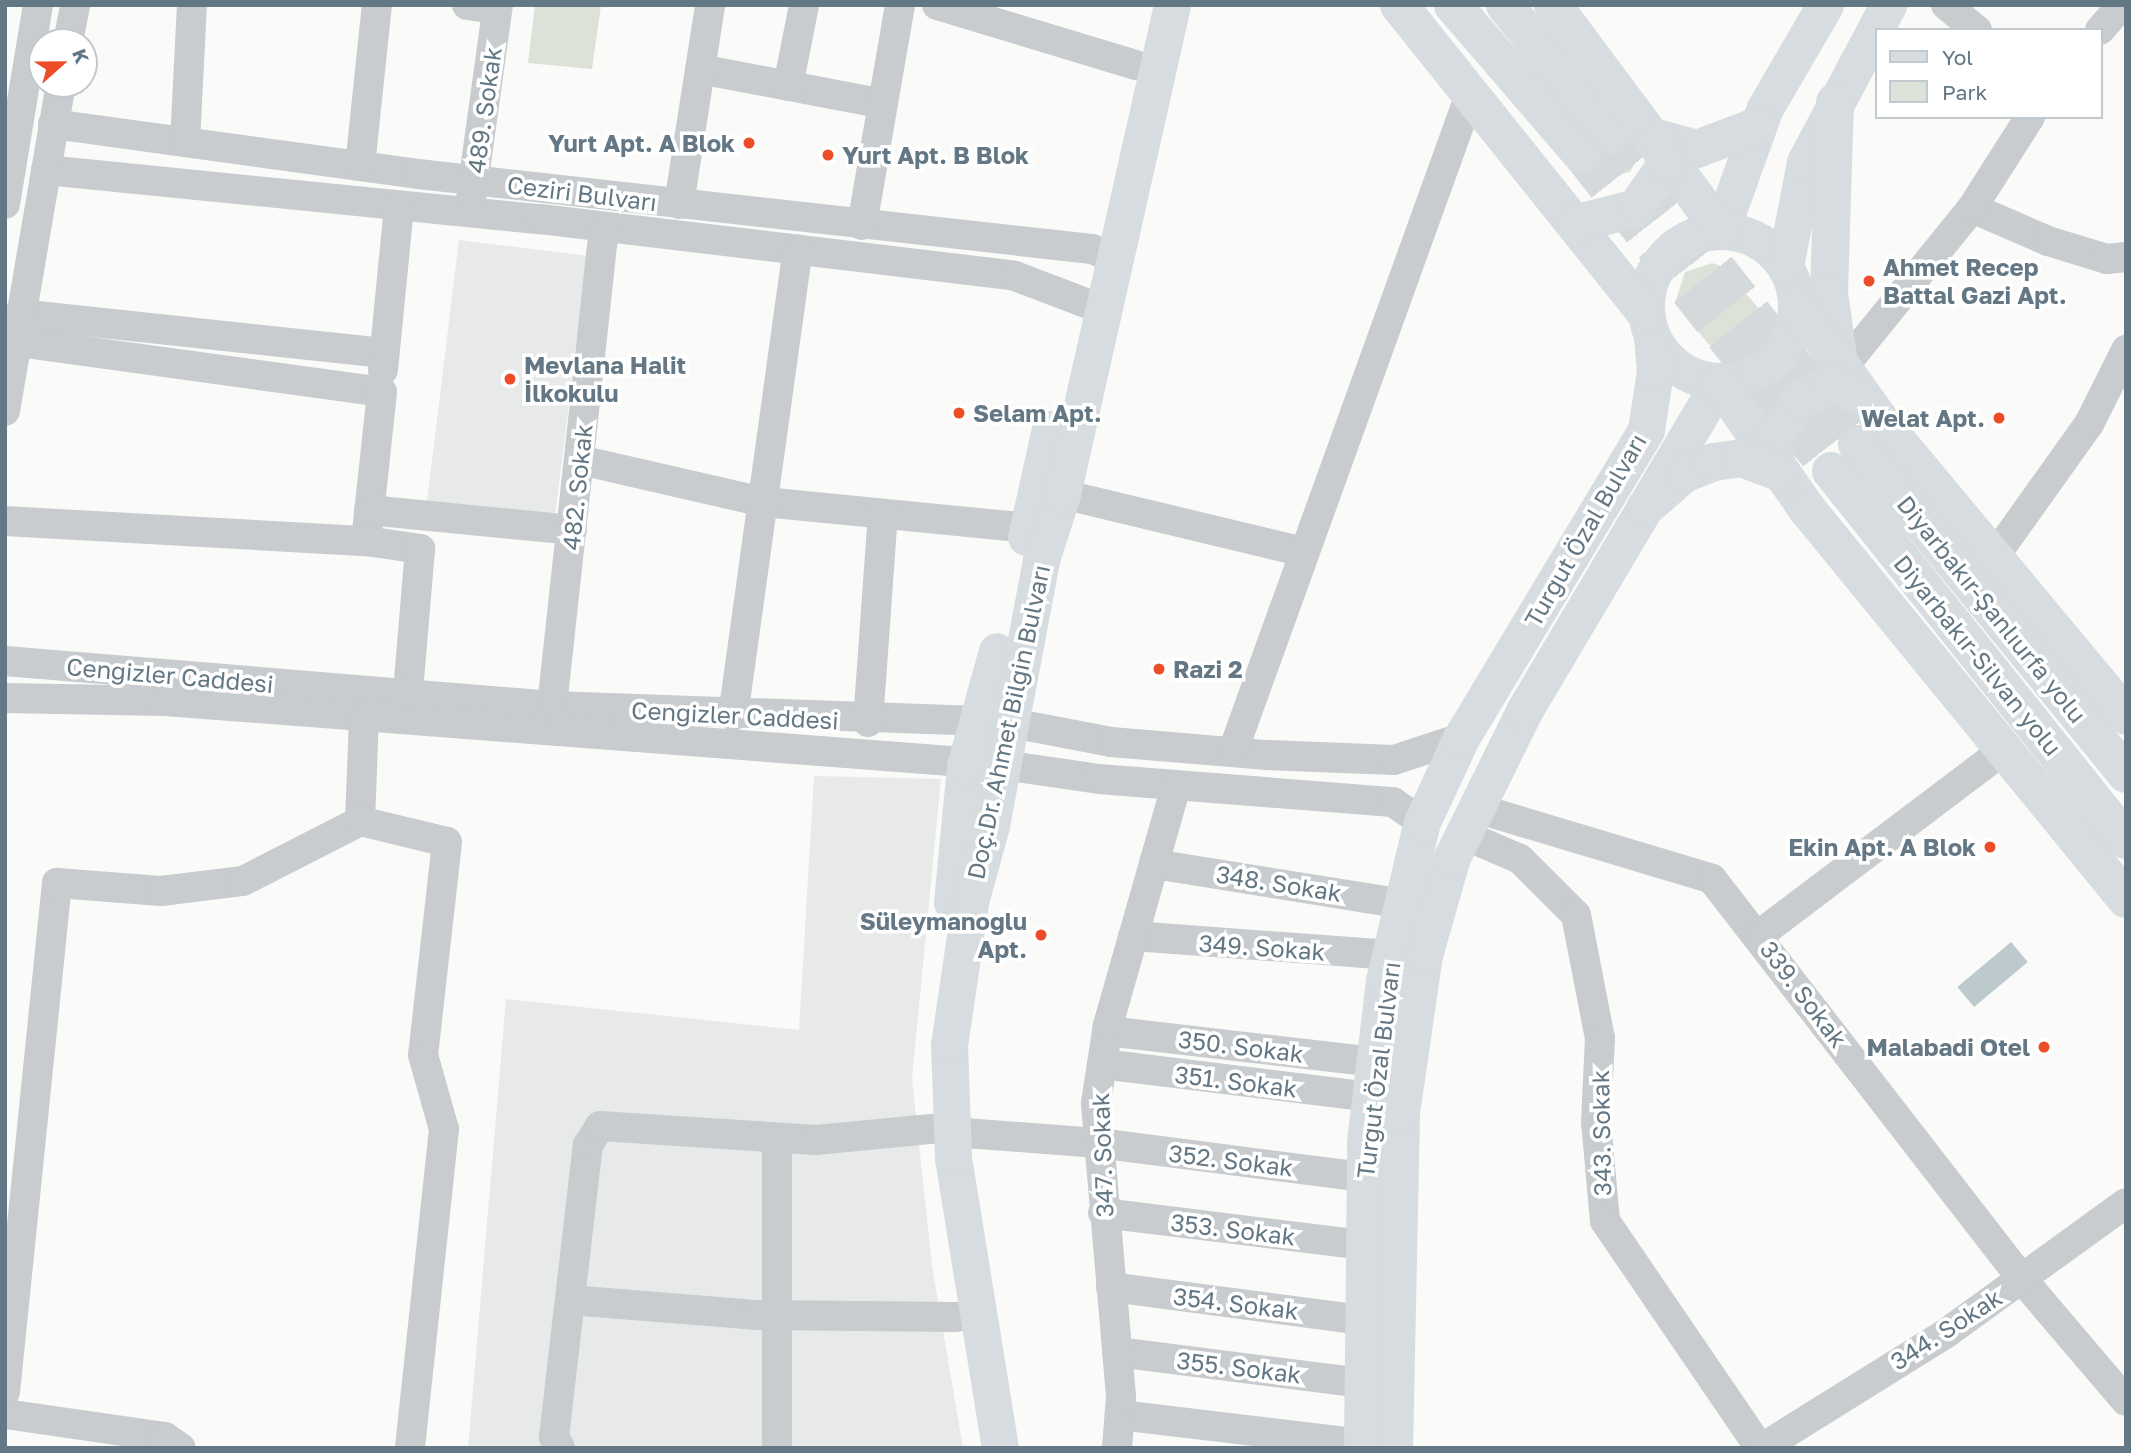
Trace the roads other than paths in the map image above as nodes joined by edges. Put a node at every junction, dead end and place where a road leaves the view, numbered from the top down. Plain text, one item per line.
1 (38, 5) edge
2 (75, 5) edge
3 (192, 5) edge
4 (377, 5) edge
5 (467, 5) edge
6 (710, 5) edge
7 (804, 5) edge
8 (900, 5) edge
9 (937, 5) edge
10 (1147, 5) edge
11 (1172, 5) edge
12 (1399, 5) edge
13 (1453, 5) edge
14 (1504, 5) edge
15 (1553, 5) edge
16 (1825, 5) edge
17 (1888, 5) edge
18 (2122, 5) edge
19 (498, 7) edge
20 (71, 28) edge
21 (2102, 28) edge
22 (1136, 65) junction
23 (700, 69) junction
24 (788, 86) junction
25 (1471, 92) junction
26 (58, 98) edge
27 (1835, 102) junction
28 (883, 104) junction
29 (2029, 119) edge
30 (53, 124) junction
31 (1758, 126) junction
32 (1657, 138) junction
33 (185, 142) junction
34 (9, 166) edge
35 (360, 166) junction
36 (46, 170) junction
37 (474, 181) junction
38 (5, 204) edge
39 (678, 204) junction
40 (399, 208) junction
41 (1972, 208) junction
42 (468, 214) junction
43 (1575, 224) junction
44 (862, 225) junction
45 (604, 227) junction
46 (1721, 230) junction
47 (798, 250) junction
48 (1102, 253) junction
49 (2126, 257) edge
50 (1785, 266) junction
51 (1090, 303) junction
52 (1797, 304) junction
53 (1649, 325) junction
54 (18, 328) junction
55 (384, 352) junction
56 (2125, 355) edge
57 (1849, 373) junction
58 (1719, 382) junction
59 (382, 392) junction
60 (5, 411) edge
61 (1857, 444) tunnel mouth
62 (580, 460) junction
63 (1831, 471) tunnel mouth
64 (1779, 472) junction
65 (1062, 494) junction
66 (764, 502) junction
67 (1646, 507) junction
68 (369, 510) junction
69 (883, 515) junction
70 (5, 521) edge
71 (1028, 528) junction
72 (572, 530) junction
73 (366, 541) junction
74 (1304, 552) junction
75 (1994, 557) junction
76 (5, 662) edge
77 (408, 692) junction
78 (5, 698) edge
79 (552, 706) junction
80 (364, 716) junction
81 (733, 716) junction
82 (2126, 716) edge
83 (993, 721) junction
84 (868, 722) junction
85 (1461, 738) junction
86 (2006, 748) junction
87 (1233, 751) junction
88 (1003, 765) junction
89 (965, 766) junction
90 (2126, 774) edge
91 (1176, 786) junction
92 (360, 821) junction
93 (1469, 821) junction
94 (1422, 822) junction
95 (2126, 840) edge
96 (1154, 864) junction
97 (2126, 899) edge
98 (1404, 904) junction
99 (1759, 934) junction
100 (1133, 936) junction
101 (1391, 955) junction
102 (1107, 1031) junction
103 (1102, 1064) junction
104 (1372, 1079) junction
105 (942, 1130) junction
106 (777, 1138) junction
107 (1098, 1143) junction
108 (1364, 1177) junction
109 (2126, 1203) edge
110 (1103, 1213) junction
111 (1362, 1245) junction
112 (2022, 1279) junction
113 (1111, 1287) junction
114 (570, 1300) junction
115 (773, 1316) junction
116 (956, 1318) junction
117 (1361, 1320) junction
118 (1117, 1352) junction
119 (1361, 1383) junction
120 (5, 1392) edge
121 (2126, 1401) edge
122 (5, 1414) edge
123 (1120, 1415) junction
124 (1372, 1446) edge
125 (181, 1448) edge
126 (410, 1448) edge
127 (560, 1448) edge
128 (777, 1448) edge
129 (978, 1448) edge
130 (1000, 1448) edge
131 (1117, 1448) edge
132 (1761, 1448) edge

1 - 34 street
2 - 20 street
3 - 33 street
4 - 35 street
5 - 19 street
6 - 23 street
7 - 24 street
8 - 28 street
9 - 22 street
10 - 22 main road, Doç.Dr. Ahmet Bilgin Bulvarı
11 - 48 main road, Doç.Dr. Ahmet Bilgin Bulvarı
12 - 25 highway
13 - 14 highway
15 - 32 highway
16 - 31 main road
17 - 27 main road
18 - 21 street
19 - 37 street, 489. Sokak
22 - 48 main road, Doç.Dr. Ahmet Bilgin Bulvarı
23 - 24 street
23 - 39 street
24 - 28 street
25 - 43 highway
25 - 74 street
26 - 30 street
27 - 50 main road
27 - 57 highway
28 - 44 street
29 - 41 street
30 - 33 street, Ceziri Bulvarı
30 - 36 street
31 - 32 highway
31 - 46 main road
32 - 43 highway
32 - 46 highway
33 - 35 street, Ceziri Bulvarı
34 - 38 street
35 - 37 street, Ceziri Bulvarı
36 - 40 street, Ceziri Bulvarı
36 - 54 street
37 - 39 street, Ceziri Bulvarı
37 - 42 street, 489. Sokak
39 - 44 street, Ceziri Bulvarı
40 - 42 street, Ceziri Bulvarı
40 - 55 street
41 - 49 street
41 - 57 street
42 - 45 street, Ceziri Bulvarı
43 - 53 highway
44 - 48 street, Ceziri Bulvarı
45 - 47 street, Ceziri Bulvarı
45 - 62 street, 482. Sokak
46 - 50 main road
46 - 53 main road
47 - 51 street, Ceziri Bulvarı
47 - 66 street
48 - 51 main road, Doç.Dr. Ahmet Bilgin Bulvarı
50 - 52 main road
51 - 65 main road, Doç.Dr. Ahmet Bilgin Bulvarı
51 - 71 main road, Doç.Dr. Ahmet Bilgin Bulvarı
52 - 57 highway
52 - 58 main road
53 - 58 main road
53 - 85 main road, Turgut Özal Bulvarı
54 - 55 street
54 - 59 street
54 - 60 street
55 - 59 street
56 - 75 street
57 - 64 highway
57 - 75 highway
58 - 64 highway
58 - 67 main road, Turgut Özal Bulvarı
59 - 68 street
61 - 90 highway, Diyarbakır-Şanlıurfa yolu
62 - 66 street
62 - 72 street, 482. Sokak
63 - 95 highway, Diyarbakır-Silvan yolu
64 - 67 highway
64 - 86 highway
65 - 74 street
65 - 83 main road, Doç.Dr. Ahmet Bilgin Bulvarı
66 - 69 street
66 - 81 street
67 - 93 main road, Turgut Özal Bulvarı
68 - 72 street
68 - 73 street
69 - 71 street
69 - 84 street
70 - 73 street
71 - 83 main road, Doç.Dr. Ahmet Bilgin Bulvarı
72 - 79 street, 482. Sokak
73 - 77 street
74 - 87 street
75 - 82 highway
76 - 77 street, Cengizler Caddesi
77 - 79 street, Cengizler Caddesi
78 - 80 street, Cengizler Caddesi
79 - 81 street, Cengizler Caddesi
80 - 89 street, Cengizler Caddesi
80 - 92 street
81 - 84 street, Cengizler Caddesi
83 - 84 street, Cengizler Caddesi
83 - 87 street, Cengizler Caddesi
83 - 88 main road, Doç.Dr. Ahmet Bilgin Bulvarı
83 - 89 main road, Doç.Dr. Ahmet Bilgin Bulvarı
85 - 87 street, Cengizler Caddesi
85 - 94 main road, Turgut Özal Bulvarı
86 - 97 highway
86 - 99 street
88 - 89 street, Cengizler Caddesi
88 - 91 street, Cengizler Caddesi
88 - 105 main road, Doç.Dr. Ahmet Bilgin Bulvarı
89 - 105 main road, Doç.Dr. Ahmet Bilgin Bulvarı
91 - 94 street, Cengizler Caddesi
91 - 96 street, 347. Sokak
92 - 120 street
92 - 126 street
93 - 99 street, 339. Sokak
93 - 124 main road, Turgut Özal Bulvarı
93 - 132 street, 343. Sokak
94 - 98 main road, Turgut Özal Bulvarı
96 - 98 street, 348. Sokak
96 - 100 street, 347. Sokak
98 - 101 main road, Turgut Özal Bulvarı
99 - 112 street, 339. Sokak
100 - 101 street, 349. Sokak
100 - 102 street, 347. Sokak
101 - 104 main road, Turgut Özal Bulvarı
102 - 103 street, 347. Sokak
102 - 104 street, 350. Sokak
103 - 104 street, 351. Sokak
103 - 107 street, 347. Sokak
104 - 108 main road, Turgut Özal Bulvarı
105 - 106 street, 352. Sokak
105 - 107 street, 352. Sokak
105 - 116 main road, Doç.Dr. Ahmet Bilgin Bulvarı
105 - 130 main road, Doç.Dr. Ahmet Bilgin Bulvarı
106 - 114 street, 352. Sokak
106 - 115 street
107 - 108 street, 352. Sokak
107 - 110 street, 347. Sokak
108 - 111 main road, Turgut Özal Bulvarı
109 - 112 street, 344. Sokak
110 - 111 street, 353. Sokak
110 - 113 street, 347. Sokak
111 - 117 main road, Turgut Özal Bulvarı
112 - 121 street, 339. Sokak
112 - 132 street, 344. Sokak
113 - 117 street, 354. Sokak
113 - 118 street, 347. Sokak
114 - 115 street
114 - 127 street
115 - 116 street
115 - 128 street
116 - 129 main road, Doç.Dr. Ahmet Bilgin Bulvarı
117 - 119 main road, Turgut Özal Bulvarı
118 - 119 street, 355. Sokak
118 - 123 street, 347. Sokak
119 - 124 main road, Turgut Özal Bulvarı
122 - 125 street
123 - 124 street
123 - 131 street, 347. Sokak

